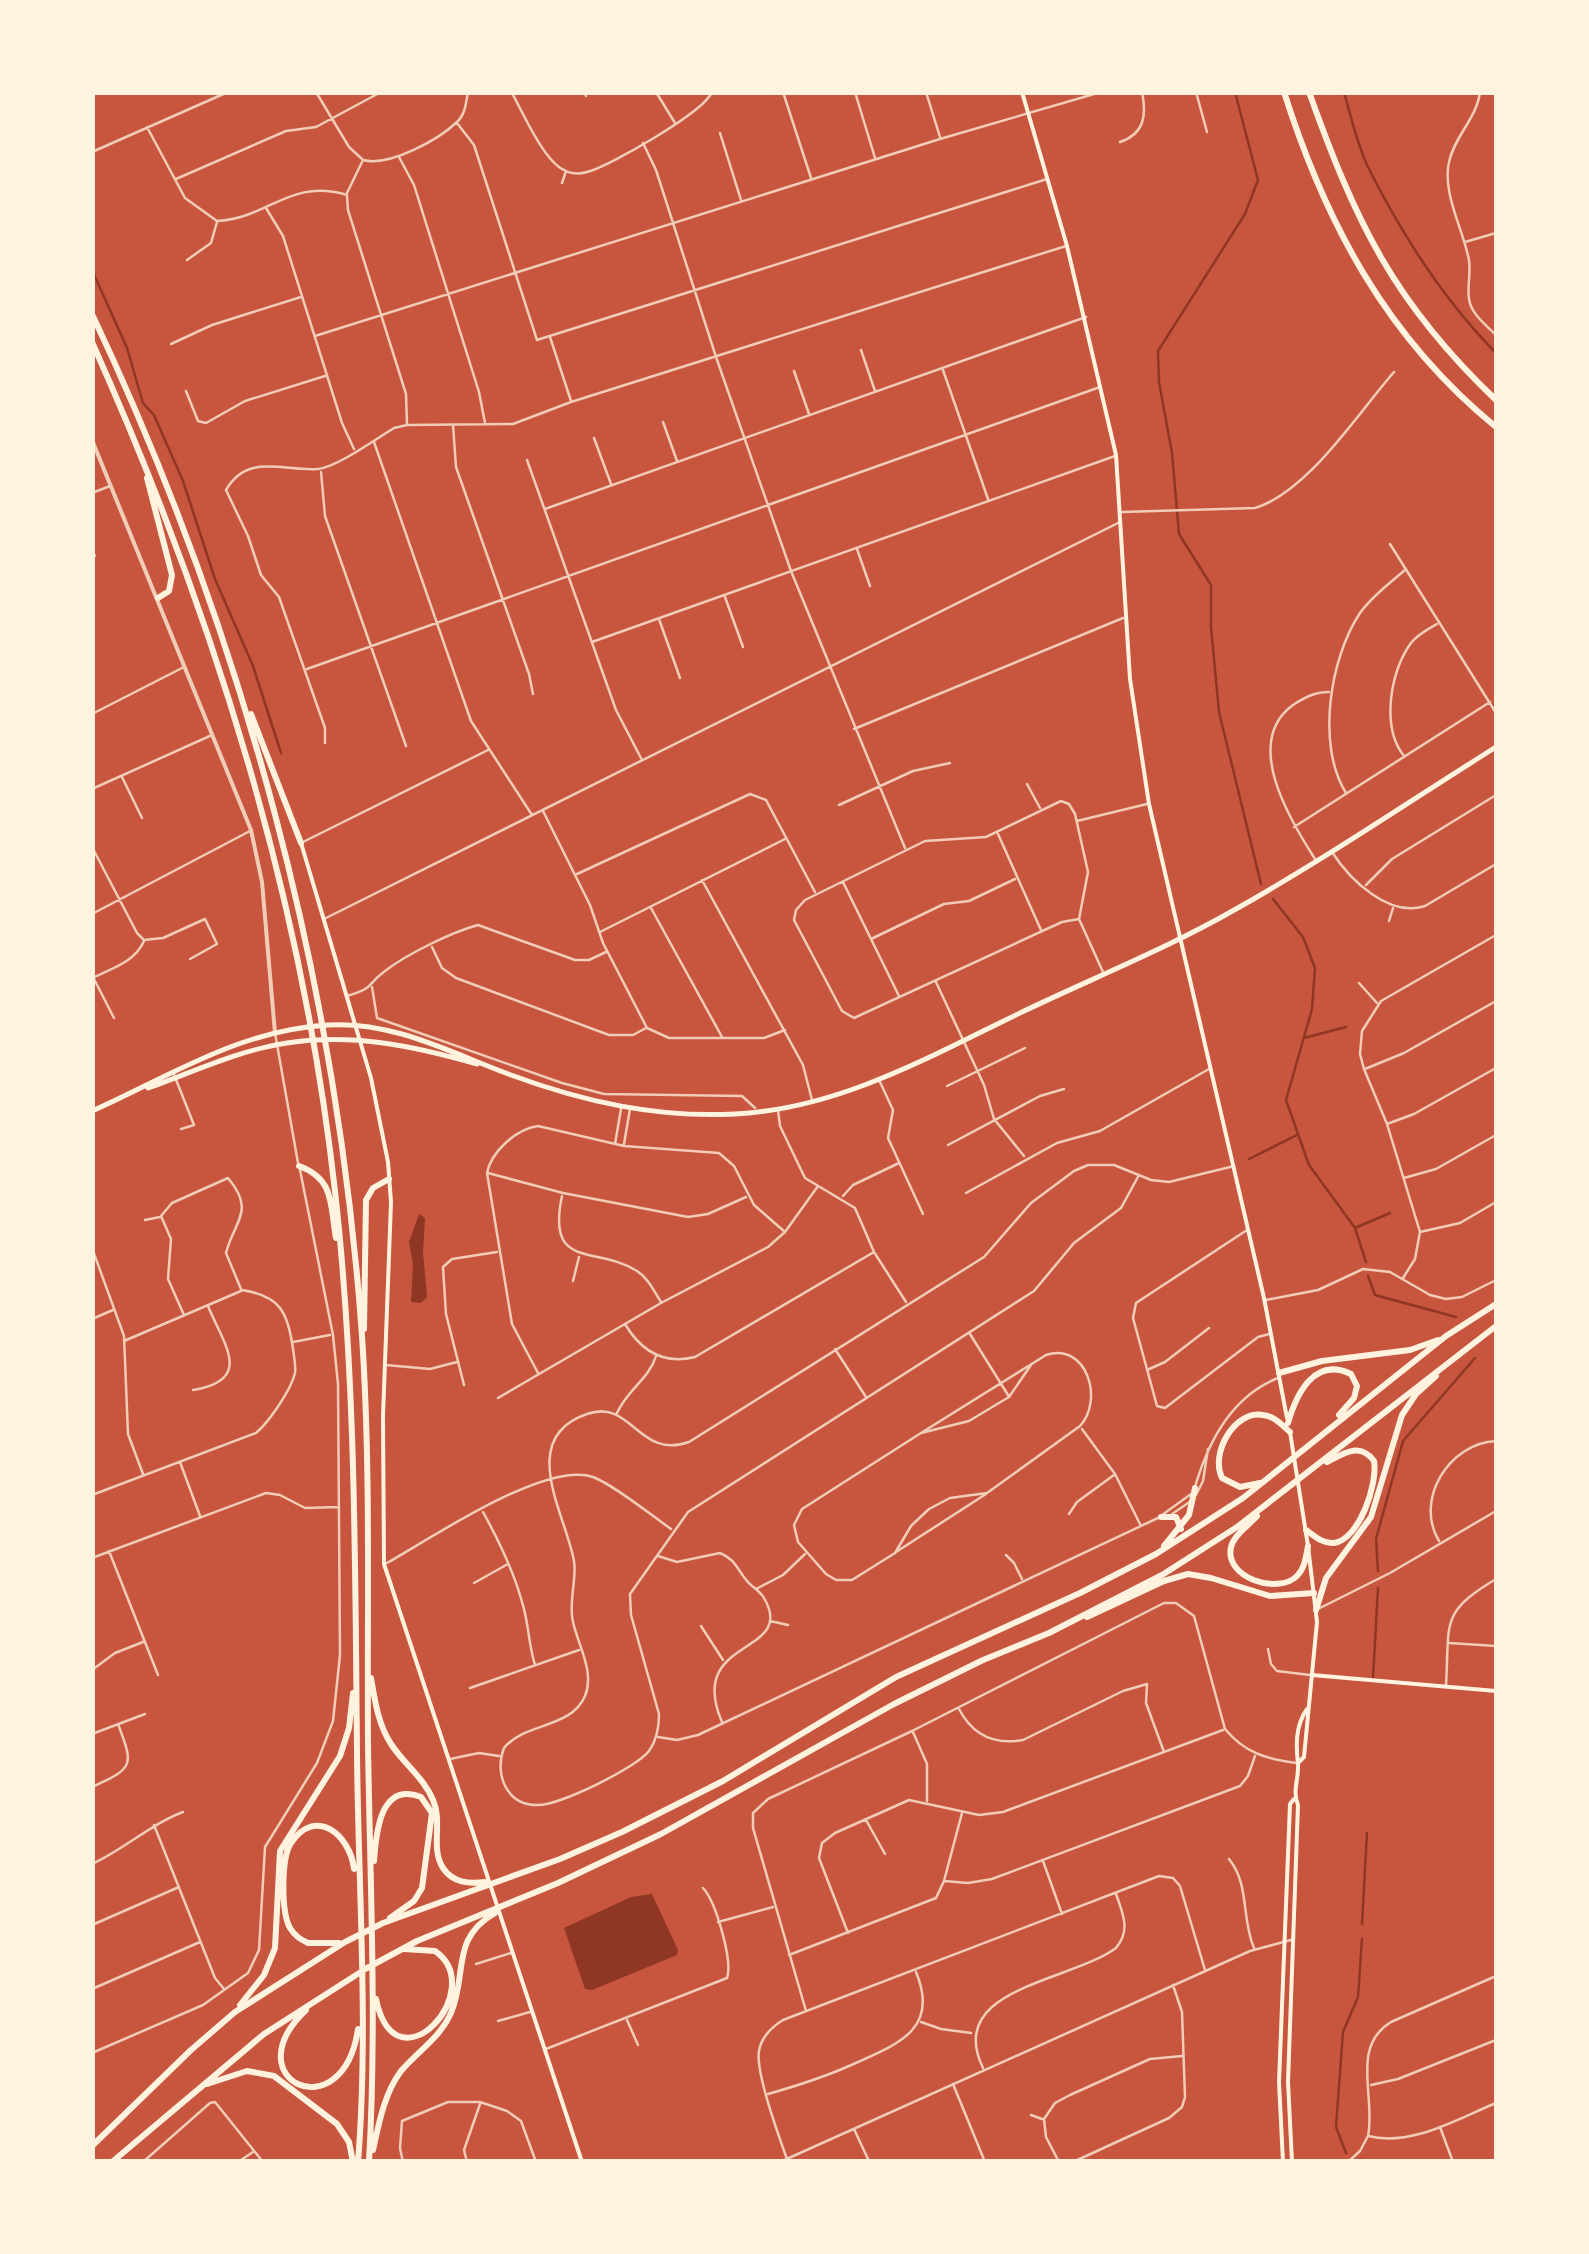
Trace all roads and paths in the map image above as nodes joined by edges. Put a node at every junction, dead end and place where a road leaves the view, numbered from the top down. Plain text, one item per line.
1 (228, 92) edge
2 (316, 92) edge
3 (381, 92) edge
4 (468, 92) edge
5 (656, 92) edge
6 (712, 92) edge
7 (784, 92) edge
8 (855, 92) edge
9 (926, 92) edge
10 (1022, 92) edge
11 (1102, 92) edge
12 (1142, 92) edge
13 (1196, 92) edge
14 (1284, 92) edge
15 (1309, 92) edge
16 (1480, 92) edge
17 (511, 93) edge
18 (1087, 94) edge
19 (1029, 112) junction
20 (334, 119) junction
21 (457, 122) junction
22 (676, 124) junction
23 (147, 128) junction
24 (1207, 132) dead end
25 (720, 133) dead end
26 (940, 139) junction
27 (1120, 142) dead end
28 (644, 143) junction
29 (92, 152) edge
30 (399, 157) junction
31 (876, 159) junction
32 (363, 160) junction
33 (566, 171) junction
34 (175, 179) junction
35 (1049, 179) junction
36 (811, 180) junction
37 (562, 183) dead end
38 (346, 195) junction
39 (742, 202) junction
40 (266, 208) junction
41 (217, 221) junction
42 (674, 223) junction
43 (1496, 233) edge
44 (1465, 242) junction
45 (1068, 246) junction
46 (187, 260) dead end
47 (515, 273) junction
48 (694, 290) junction
49 (448, 294) junction
50 (302, 297) junction
51 (92, 314) edge
52 (381, 315) junction
53 (1086, 317) junction
54 (1496, 325) edge
55 (1491, 330) junction
56 (1496, 335) edge
57 (314, 336) junction
58 (550, 336) junction
59 (92, 342) edge
60 (171, 344) dead end
61 (861, 350) dead end
62 (716, 357) junction
63 (942, 368) junction
64 (794, 372) dead end
65 (1394, 372) dead end
66 (327, 375) junction
67 (1102, 386) junction
68 (186, 391) dead end
69 (875, 392) junction
70 (1496, 400) edge
71 (571, 402) junction
72 (810, 415) junction
73 (663, 422) dead end
74 (486, 424) junction
75 (453, 425) junction
76 (407, 426) junction
77 (1496, 427) edge
78 (965, 434) junction
79 (594, 438) dead end
80 (744, 439) junction
81 (92, 440) edge
82 (374, 441) junction
83 (355, 450) junction
84 (141, 452) junction
85 (1116, 455) junction
86 (528, 460) dead end
87 (678, 462) junction
88 (321, 469) junction
89 (111, 486) junction
90 (612, 486) junction
91 (92, 493) edge
92 (988, 500) junction
93 (767, 505) junction
94 (545, 509) junction
95 (1122, 512) junction
96 (1122, 522) junction
97 (1390, 544) dead end
98 (856, 548) junction
99 (92, 550) edge
100 (95, 556) dead end
101 (1405, 570) junction
102 (790, 571) junction
103 (568, 576) junction
104 (870, 586) dead end
105 (724, 594) junction
106 (158, 598) junction
107 (502, 599) junction
108 (658, 618) junction
109 (1124, 618) junction
110 (436, 622) junction
111 (1439, 623) junction
112 (592, 642) junction
113 (370, 646) junction
114 (743, 647) dead end
115 (185, 666) junction
116 (232, 666) junction
117 (828, 668) junction
118 (304, 670) junction
119 (680, 678) dead end
120 (1330, 692) junction
121 (533, 694) dead end
122 (1490, 702) junction
123 (1496, 713) edge
124 (92, 714) edge
125 (854, 729) junction
126 (213, 734) junction
127 (325, 743) dead end
128 (406, 746) dead end
129 (1496, 747) edge
130 (489, 749) junction
131 (1404, 757) junction
132 (642, 761) junction
133 (950, 763) dead end
134 (121, 775) junction
135 (1027, 784) dead end
136 (878, 786) junction
137 (92, 789) edge
138 (1346, 792) junction
139 (1496, 795) edge
140 (1149, 804) junction
141 (839, 805) dead end
142 (1041, 809) junction
143 (543, 811) junction
144 (532, 816) junction
145 (142, 818) dead end
146 (1077, 822) junction
147 (1294, 826) junction
148 (251, 830) junction
149 (998, 834) junction
150 (787, 839) junction
151 (301, 843) junction
152 (92, 846) edge
153 (905, 849) junction
154 (1331, 851) junction
155 (1316, 860) junction
156 (1496, 864) edge
157 (575, 875) junction
158 (1015, 879) junction
159 (702, 880) junction
160 (842, 880) junction
161 (1364, 887) junction
162 (815, 893) junction
163 (121, 899) junction
164 (1394, 906) junction
165 (650, 907) junction
166 (92, 914) edge
167 (1079, 919) junction
168 (323, 920) junction
169 (1390, 921) dead end
170 (1041, 932) junction
171 (599, 933) junction
172 (1496, 934) edge
173 (1180, 937) junction
174 (871, 939) junction
175 (144, 940) junction
176 (431, 946) junction
177 (607, 952) junction
178 (190, 959) dead end
179 (1104, 972) junction
180 (93, 978) edge
181 (935, 980) junction
182 (1359, 983) dead end
183 (372, 987) junction
184 (346, 996) junction
185 (900, 998) junction
186 (1496, 1001) edge
187 (1378, 1004) junction
188 (114, 1018) dead end
189 (356, 1026) junction
190 (647, 1028) junction
191 (785, 1030) junction
192 (274, 1033) junction
193 (425, 1036) junction
194 (722, 1038) junction
195 (360, 1040) junction
196 (964, 1040) junction
197 (277, 1046) junction
198 (1025, 1048) dead end
199 (514, 1066) junction
200 (1211, 1068) junction
201 (1496, 1068) edge
202 (1364, 1069) junction
203 (499, 1070) junction
204 (978, 1071) junction
205 (174, 1074) junction
206 (511, 1075) junction
207 (879, 1080) junction
208 (947, 1086) dead end
209 (1064, 1089) dead end
210 (813, 1102) junction
211 (621, 1108) junction
212 (630, 1109) junction
213 (778, 1110) junction
214 (92, 1112) edge
215 (758, 1112) junction
216 (994, 1118) junction
217 (1388, 1124) junction
218 (181, 1130) dead end
219 (1496, 1135) edge
220 (615, 1144) junction
221 (948, 1145) dead end
222 (624, 1146) junction
223 (1025, 1158) junction
224 (899, 1163) junction
225 (299, 1166) junction
226 (1234, 1166) junction
227 (487, 1174) junction
228 (1138, 1175) junction
229 (1404, 1178) junction
230 (389, 1179) junction
231 (818, 1186) junction
232 (92, 1190) edge
233 (966, 1192) dead end
234 (563, 1193) junction
235 (747, 1197) junction
236 (842, 1197) junction
237 (1496, 1202) edge
238 (92, 1208) edge
239 (923, 1214) dead end
240 (161, 1216) junction
241 (145, 1220) dead end
242 (1248, 1230) junction
243 (785, 1232) junction
244 (1420, 1232) junction
245 (92, 1248) edge
246 (499, 1252) junction
247 (874, 1252) junction
248 (580, 1255) junction
249 (1403, 1278) junction
250 (1496, 1280) edge
251 (572, 1281) dead end
252 (344, 1284) junction
253 (242, 1290) junction
254 (1265, 1300) junction
255 (662, 1303) junction
256 (907, 1304) junction
257 (1496, 1304) edge
258 (207, 1305) junction
259 (114, 1309) junction
260 (184, 1315) junction
261 (92, 1318) edge
262 (625, 1324) junction
263 (1496, 1326) edge
264 (1208, 1328) dead end
265 (1488, 1331) junction
266 (970, 1333) junction
267 (333, 1334) junction
268 (1271, 1334) junction
269 (1444, 1338) junction
270 (362, 1340) junction
271 (123, 1341) junction
272 (292, 1342) junction
273 (835, 1349) junction
274 (656, 1356) junction
275 (458, 1361) junction
276 (384, 1365) junction
277 (1031, 1365) junction
278 (1146, 1370) junction
279 (538, 1373) junction
280 (1279, 1375) junction
281 (1000, 1384) junction
282 (464, 1385) dead end
283 (194, 1390) dead end
284 (1008, 1397) junction
285 (498, 1398) dead end
286 (866, 1398) junction
287 (617, 1414) junction
288 (1080, 1426) junction
289 (1289, 1428) junction
290 (921, 1433) junction
291 (1313, 1440) junction
292 (1496, 1441) edge
293 (1208, 1448) junction
294 (180, 1462) junction
295 (1308, 1472) junction
296 (1115, 1474) junction
297 (143, 1476) junction
298 (550, 1479) junction
299 (1262, 1482) junction
300 (1286, 1490) junction
301 (987, 1493) junction
302 (1195, 1493) junction
303 (92, 1495) edge
304 (339, 1507) junction
305 (482, 1510) junction
306 (1496, 1511) edge
307 (1069, 1514) dead end
308 (200, 1517) junction
309 (1159, 1518) junction
310 (1141, 1526) junction
311 (1180, 1529) junction
312 (672, 1530) junction
313 (1306, 1530) junction
314 (1440, 1544) junction
315 (1308, 1546) junction
316 (109, 1551) junction
317 (895, 1552) junction
318 (806, 1553) junction
319 (1156, 1554) junction
320 (656, 1555) junction
321 (1006, 1556) dead end
322 (92, 1558) edge
323 (509, 1563) junction
324 (384, 1564) junction
325 (1496, 1579) edge
326 (1023, 1580) junction
327 (474, 1583) dead end
328 (756, 1589) junction
329 (1314, 1593) junction
330 (1316, 1610) junction
331 (769, 1621) junction
332 (788, 1624) dead end
333 (702, 1626) dead end
334 (1049, 1633) junction
335 (145, 1641) junction
336 (1449, 1644) junction
337 (1496, 1646) edge
338 (1268, 1649) dead end
339 (580, 1650) junction
340 (356, 1657) junction
341 (368, 1657) junction
342 (724, 1661) junction
343 (535, 1665) junction
344 (92, 1670) edge
345 (158, 1675) dead end
346 (1312, 1675) junction
347 (1445, 1687) junction
348 (470, 1688) dead end
349 (1496, 1691) edge
350 (958, 1708) junction
351 (145, 1714) dead end
352 (722, 1723) junction
353 (118, 1724) junction
354 (1225, 1729) junction
355 (912, 1732) junction
356 (92, 1734) edge
357 (656, 1736) junction
358 (1164, 1752) junction
359 (1255, 1755) junction
360 (501, 1756) junction
361 (450, 1759) junction
362 (1298, 1763) junction
363 (92, 1787) edge
364 (1295, 1798) junction
365 (926, 1802) junction
366 (183, 1812) dead end
367 (963, 1812) junction
368 (865, 1818) junction
369 (154, 1825) junction
370 (1286, 1852) junction
371 (1296, 1853) junction
372 (885, 1854) dead end
373 (1230, 1858) dead end
374 (1042, 1860) junction
375 (93, 1863) edge
376 (501, 1880) junction
377 (944, 1881) junction
378 (180, 1887) junction
379 (703, 1888) dead end
380 (1116, 1893) junction
381 (524, 1897) junction
382 (371, 1902) junction
383 (359, 1906) junction
384 (774, 1906) junction
385 (1062, 1914) junction
386 (718, 1922) junction
387 (383, 1923) junction
388 (92, 1926) edge
389 (848, 1933) junction
390 (1284, 1940) junction
391 (1292, 1940) junction
392 (201, 1942) junction
393 (346, 1942) junction
394 (402, 1948) junction
395 (1255, 1949) junction
396 (512, 1953) junction
397 (788, 1956) junction
398 (476, 1964) dead end
399 (915, 1970) junction
400 (1206, 1970) junction
401 (1496, 1976) edge
402 (1172, 1985) junction
403 (373, 1986) junction
404 (92, 1989) edge
405 (225, 1990) junction
406 (317, 1999) junction
407 (361, 2008) junction
408 (235, 2012) junction
409 (531, 2012) junction
410 (806, 2012) junction
411 (627, 2019) junction
412 (498, 2021) dead end
413 (919, 2021) junction
414 (973, 2034) junction
415 (1496, 2040) edge
416 (638, 2045) dead end
417 (544, 2050) junction
418 (92, 2054) edge
419 (1182, 2056) junction
420 (983, 2070) junction
421 (953, 2084) junction
422 (1368, 2085) junction
423 (196, 2088) junction
424 (768, 2094) junction
425 (480, 2102) junction
426 (1496, 2104) edge
427 (1031, 2114) dead end
428 (1044, 2119) junction
429 (1439, 2126) junction
430 (854, 2128) junction
431 (1368, 2136) junction
432 (92, 2143) edge
433 (254, 2151) junction
434 (868, 2159) dead end
435 (788, 2160) edge
436 (112, 2162) edge
437 (143, 2162) edge
438 (238, 2162) edge
439 (264, 2162) edge
440 (356, 2162) edge
441 (370, 2162) edge
442 (403, 2162) edge
443 (466, 2162) edge
444 (536, 2162) edge
445 (582, 2162) edge
446 (780, 2162) edge
447 (985, 2162) edge
448 (1059, 2162) edge
449 (1073, 2162) edge
450 (1282, 2162) edge
451 (1292, 2162) edge
452 (1348, 2162) edge
453 (1454, 2162) edge

1 - 23 street
2 - 20 street
3 - 20 street
4 - 21 street
5 - 22 street
6 - 22 street
7 - 36 street
8 - 31 street
9 - 26 street
10 - 19 main road
11 - 18 street
12 - 27 street
13 - 24 street
14 - 77 highway
15 - 70 highway
16 - 44 street
17 - 33 street
18 - 19 street
19 - 26 street
19 - 35 main road
20 - 32 street
20 - 34 street
21 - 30 street
21 - 47 street
22 - 28 street
23 - 29 street
23 - 34 street
25 - 39 street
26 - 31 street
28 - 33 street
28 - 42 street
30 - 32 street
30 - 49 street
31 - 36 street
32 - 38 street
33 - 37 street
34 - 41 street
35 - 45 main road
35 - 48 street
36 - 39 street
38 - 40 street
38 - 52 street
39 - 42 street
40 - 41 street
40 - 50 street
41 - 46 street
42 - 47 street
42 - 48 street
43 - 44 street
44 - 55 street
45 - 53 main road
45 - 62 street
47 - 49 street
47 - 58 street
48 - 58 street
48 - 62 street
49 - 52 street
49 - 74 street
50 - 57 street
50 - 60 street
51 - 116 highway
52 - 57 street
52 - 76 street
53 - 63 street
53 - 67 main road
54 - 55 street
55 - 56 street
57 - 66 street
58 - 71 street
59 - 84 highway
61 - 69 street
62 - 71 street
62 - 80 street
63 - 69 street
63 - 78 street
64 - 72 street
65 - 95 street
66 - 68 street
66 - 83 street
67 - 78 street
67 - 85 main road
69 - 72 street
71 - 74 street
72 - 80 street
73 - 87 street
74 - 75 street
75 - 76 street
75 - 107 street
76 - 82 street
78 - 92 street
78 - 93 street
79 - 90 street
80 - 87 street
80 - 93 street
81 - 89 street
82 - 83 street
82 - 110 street
83 - 88 street
84 - 106 highway
84 - 252 highway
85 - 92 street
85 - 95 main road
86 - 94 street
87 - 90 street
88 - 113 street
88 - 118 street
89 - 91 street
89 - 106 street
90 - 94 street
92 - 98 street
93 - 102 street
93 - 103 street
94 - 103 street
95 - 96 main road
96 - 109 main road
96 - 117 street
97 - 101 street
98 - 102 street
98 - 104 street
99 - 100 street
101 - 111 street
101 - 120 street
102 - 105 street
102 - 117 street
103 - 107 street
103 - 112 street
105 - 108 street
105 - 114 street
106 - 115 street
107 - 110 street
107 - 121 street
108 - 112 street
108 - 119 street
109 - 125 street
109 - 140 main road
110 - 113 street
110 - 130 street
111 - 122 street
111 - 131 street
112 - 132 street
113 - 118 street
113 - 128 street
115 - 124 street
115 - 126 street
116 - 151 highway
116 - 270 highway
117 - 125 street
117 - 132 street
118 - 127 street
120 - 138 street
120 - 147 street
122 - 123 street
122 - 131 street
125 - 136 street
126 - 134 street
126 - 148 street
129 - 154 main road
130 - 144 street
130 - 151 street
131 - 138 street
132 - 143 street
133 - 136 street
134 - 137 street
134 - 145 street
135 - 142 street
136 - 141 street
136 - 153 street
138 - 147 street
139 - 161 street
140 - 146 street
140 - 173 main road
142 - 146 street
142 - 149 street
143 - 144 street
143 - 157 street
144 - 168 street
146 - 167 street
147 - 155 street
148 - 163 street
148 - 192 street
149 - 153 street
149 - 158 street
150 - 157 street
150 - 159 street
150 - 162 street
151 - 168 main road
152 - 163 street
153 - 160 street
154 - 155 main road
154 - 161 street
155 - 173 main road
156 - 164 street
157 - 171 street
158 - 170 street
158 - 174 street
159 - 165 street
159 - 191 street
160 - 162 street
160 - 174 street
161 - 164 street
162 - 185 street
163 - 166 street
163 - 175 street
164 - 169 street
165 - 171 street
165 - 194 street
167 - 170 street
167 - 179 street
168 - 184 main road
170 - 181 street
171 - 177 street
172 - 187 street
173 - 179 main road
173 - 200 main road
174 - 185 street
175 - 178 street
175 - 180 street
176 - 177 street
176 - 183 street
176 - 190 street
177 - 190 street
179 - 196 main road
180 - 188 street
181 - 185 street
181 - 196 street
182 - 187 street
183 - 184 street
183 - 193 street
184 - 189 main road
186 - 202 street
187 - 202 street
189 - 192 main road
189 - 193 main road
189 - 195 main road
190 - 194 street
191 - 194 street
191 - 210 street
192 - 197 street
192 - 205 main road
193 - 199 street
193 - 203 main road
195 - 197 main road
195 - 203 main road
195 - 230 main road
196 - 204 street
196 - 207 main road
197 - 205 main road
197 - 225 street
198 - 204 street
199 - 206 main road
199 - 215 street
200 - 223 street
200 - 226 main road
201 - 217 street
202 - 217 street
203 - 206 main road
204 - 208 street
204 - 216 street
205 - 214 main road
205 - 218 street
206 - 211 main road
207 - 210 main road
207 - 224 street
209 - 216 street
210 - 213 main road
211 - 212 main road
211 - 220 street
212 - 215 main road
212 - 222 street
213 - 215 main road
213 - 231 street
216 - 221 street
216 - 223 street
217 - 229 street
219 - 229 street
220 - 222 street
220 - 227 street
222 - 235 street
223 - 233 street
224 - 236 street
224 - 239 street
225 - 252 highway
225 - 267 street
226 - 228 street
226 - 242 main road
227 - 234 street
227 - 246 street
228 - 256 street
228 - 266 street
229 - 244 street
230 - 270 highway
230 - 276 main road
231 - 236 street
231 - 243 street
232 - 238 street
234 - 235 street
234 - 248 street
235 - 243 street
236 - 247 street
237 - 244 street
240 - 241 street
240 - 253 street
240 - 260 street
242 - 254 main road
242 - 278 street
243 - 255 street
244 - 249 street
245 - 259 street
246 - 275 street
246 - 279 street
247 - 256 street
247 - 274 street
248 - 251 street
248 - 255 street
249 - 250 street
249 - 254 street
252 - 340 highway
253 - 258 street
253 - 272 street
254 - 268 main road
255 - 262 street
256 - 273 street
257 - 269 highway
258 - 260 street
258 - 283 street
259 - 261 street
259 - 271 street
260 - 271 street
262 - 274 street
262 - 279 street
263 - 265 highway
264 - 278 street
265 - 295 highway
265 - 330 highway
266 - 281 street
266 - 286 street
267 - 272 street
267 - 304 street
268 - 278 street
268 - 280 main road
269 - 280 highway
269 - 291 highway
270 - 341 highway
271 - 297 street
272 - 294 street
273 - 286 street
273 - 287 street
274 - 287 street
275 - 276 street
275 - 282 street
276 - 324 main road
277 - 281 street
277 - 284 street
277 - 288 street
279 - 285 street
280 - 289 main road
280 - 293 street
281 - 284 street
281 - 290 street
284 - 290 street
286 - 312 street
287 - 298 street
288 - 296 street
288 - 301 street
289 - 291 highway
289 - 299 highway
289 - 313 main road
290 - 318 street
291 - 299 highway
292 - 314 street
293 - 302 street
293 - 302 street
294 - 297 street
294 - 308 street
295 - 300 highway
295 - 313 highway
296 - 307 street
296 - 310 street
297 - 303 street
298 - 305 street
298 - 312 street
298 - 339 street
299 - 319 highway
300 - 315 highway
300 - 334 highway
301 - 317 street
301 - 317 street
302 - 309 street
302 - 309 street
302 - 311 highway
304 - 308 street
304 - 405 street
305 - 323 street
305 - 324 street
306 - 314 street
308 - 316 street
309 - 310 street
309 - 311 highway
310 - 326 street
311 - 319 highway
312 - 320 street
313 - 315 main road
314 - 330 street
315 - 329 main road
316 - 322 street
316 - 335 street
317 - 318 street
318 - 328 street
319 - 376 highway
320 - 328 street
320 - 357 street
321 - 326 street
323 - 327 street
323 - 343 street
324 - 361 main road
325 - 336 street
326 - 352 street
328 - 331 street
329 - 330 main road
329 - 334 highway
330 - 346 main road
331 - 332 street
331 - 342 street
333 - 342 street
334 - 381 highway
335 - 344 street
335 - 345 street
336 - 337 street
336 - 347 street
338 - 346 street
339 - 343 street
339 - 360 street
340 - 383 highway
340 - 408 highway
341 - 376 highway
341 - 382 highway
342 - 352 street
343 - 348 street
346 - 347 main road
346 - 362 main road
347 - 349 main road
350 - 354 street
350 - 355 street
350 - 358 street
351 - 353 street
352 - 357 street
353 - 356 street
353 - 363 street
354 - 358 street
354 - 359 street
355 - 365 street
355 - 384 street
357 - 360 street
358 - 367 street
359 - 362 street
359 - 374 street
360 - 361 street
361 - 396 main road
362 - 364 main road
364 - 370 main road
364 - 371 main road
365 - 367 street
365 - 368 street
366 - 369 street
367 - 377 street
368 - 372 street
368 - 389 street
369 - 375 street
369 - 378 street
370 - 371 main road
370 - 390 main road
371 - 391 main road
373 - 395 street
374 - 377 street
374 - 385 street
376 - 387 highway
377 - 389 street
378 - 388 street
378 - 392 street
379 - 386 street
380 - 385 street
380 - 400 street
380 - 414 street
381 - 394 highway
381 - 441 highway
382 - 387 highway
382 - 403 highway
383 - 393 highway
383 - 407 highway
384 - 386 street
384 - 397 street
385 - 399 street
386 - 411 street
387 - 393 highway
389 - 397 street
390 - 391 street
390 - 395 street
390 - 450 main road
391 - 451 main road
392 - 404 street
392 - 405 street
393 - 408 highway
394 - 403 highway
394 - 406 highway
395 - 400 street
396 - 398 street
396 - 409 main road
397 - 410 street
399 - 410 street
399 - 413 street
400 - 402 street
401 - 422 street
402 - 419 street
402 - 420 street
403 - 441 highway
405 - 418 street
406 - 407 highway
406 - 423 highway
407 - 440 highway
408 - 432 highway
409 - 412 street
409 - 417 main road
410 - 424 street
411 - 416 street
411 - 417 street
413 - 414 street
413 - 424 street
414 - 420 street
415 - 422 street
417 - 445 main road
419 - 428 street
419 - 449 street
420 - 421 street
421 - 430 street
421 - 447 street
422 - 431 street
423 - 436 highway
423 - 440 highway
424 - 435 street
425 - 442 street
425 - 443 street
425 - 444 street
426 - 429 street
427 - 428 street
428 - 448 street
429 - 431 street
429 - 453 street
430 - 434 street
430 - 435 street
431 - 452 street
433 - 437 street
433 - 438 street
433 - 439 street
435 - 446 street

